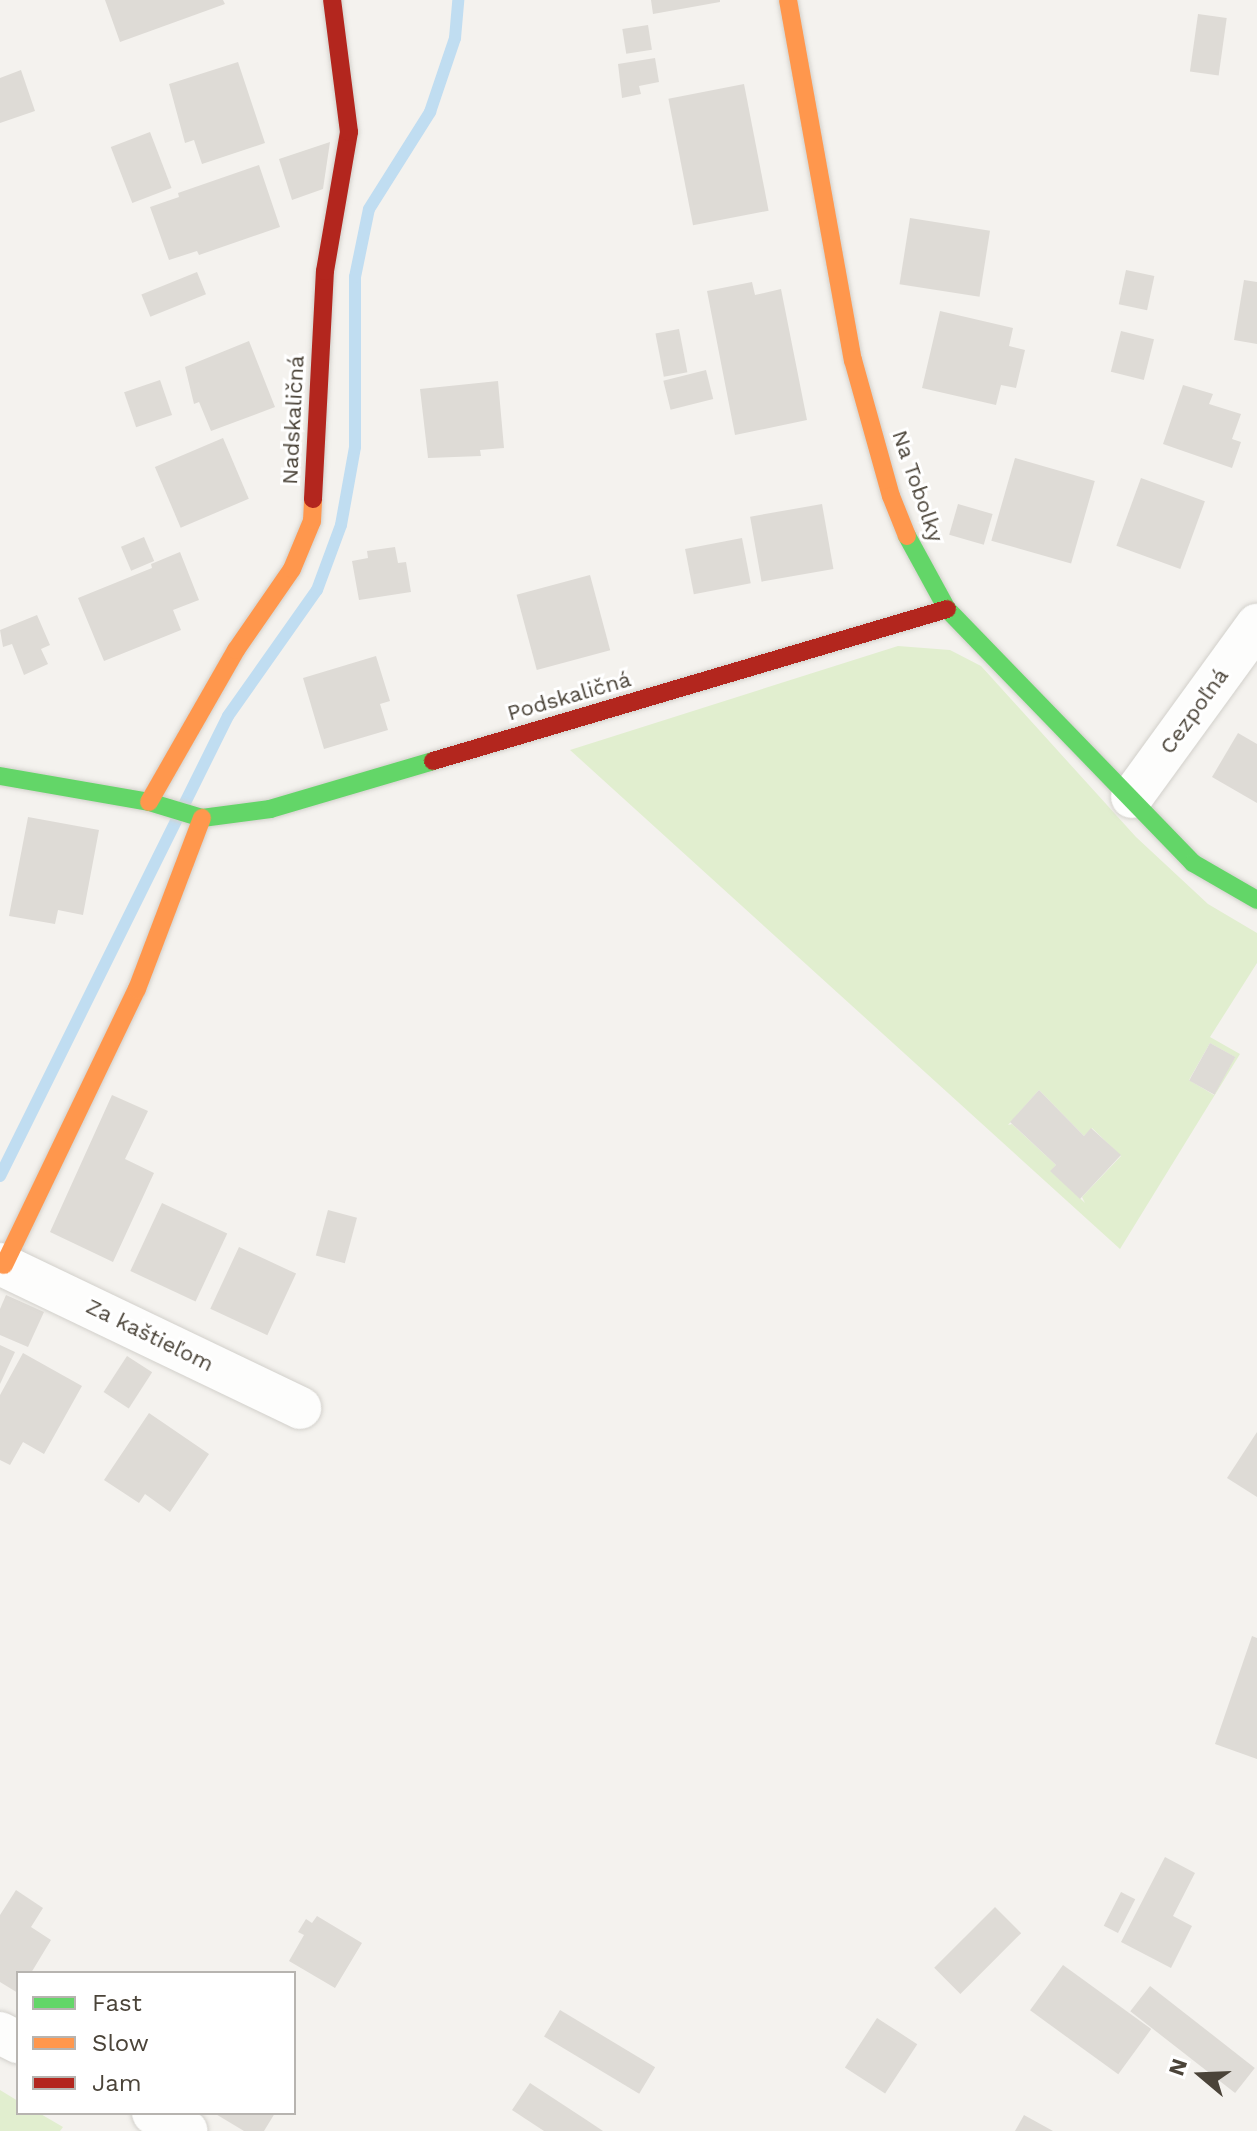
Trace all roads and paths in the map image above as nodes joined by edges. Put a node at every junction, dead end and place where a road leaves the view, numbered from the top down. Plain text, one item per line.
1 (332, 0) edge
2 (788, 0) edge
3 (947, 609) junction
4 (1257, 625) edge
5 (0, 776) edge
6 (1132, 797) junction
7 (149, 802) junction
8 (196, 817) junction
9 (1257, 900) edge
10 (2, 1264) edge
11 (300, 1408) dead end
12 (157, 2115) edge
13 (187, 2131) edge

1 - 7 street, Nadskaličná
2 - 3 street, Na Tobolky
3 - 6 street, Na Tobolky
3 - 8 street, Podskaličná
4 - 6 street, Cezpoľná
5 - 7 street
6 - 9 street, Na Tobolky
7 - 8 street
8 - 10 street
10 - 11 street, Za kaštieľom
12 - 13 street

